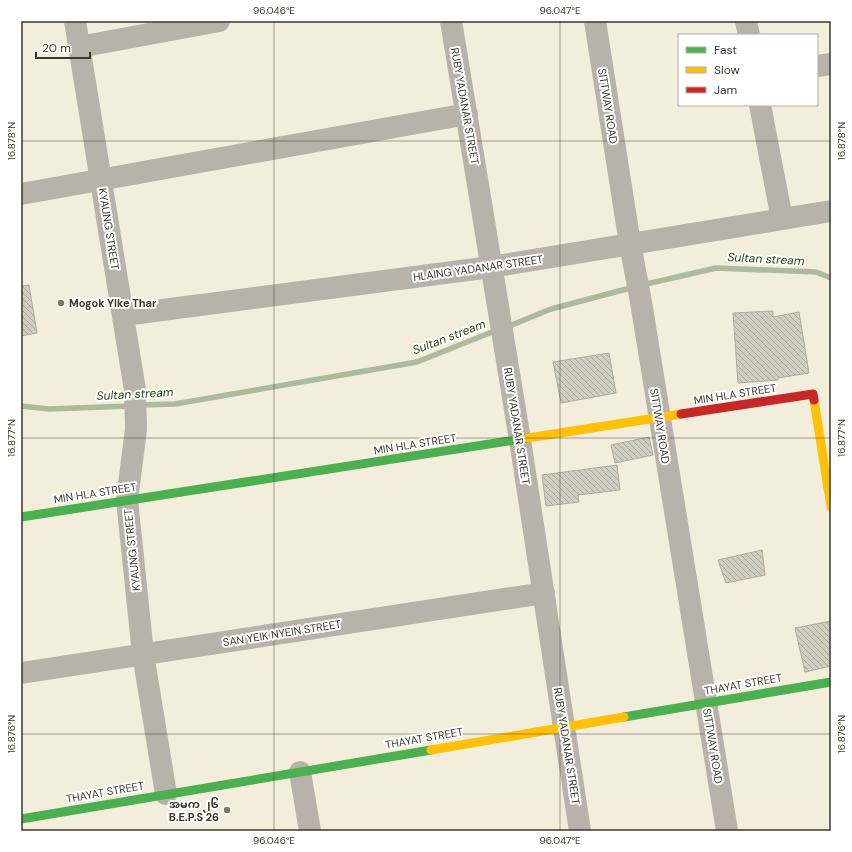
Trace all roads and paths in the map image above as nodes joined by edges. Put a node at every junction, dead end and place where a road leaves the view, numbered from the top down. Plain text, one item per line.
1 (75, 21) edge
2 (219, 21) edge
3 (451, 21) edge
4 (595, 21) edge
5 (746, 21) edge
6 (748, 34) edge
7 (79, 47) junction
8 (831, 64) edge
9 (818, 66) edge
10 (760, 106) edge
11 (467, 114) junction
12 (101, 179) junction
13 (21, 194) edge
14 (831, 211) edge
15 (782, 219) junction
16 (630, 244) junction
17 (491, 267) junction
18 (124, 315) junction
19 (659, 418) junction
20 (520, 440) junction
21 (127, 500) junction
22 (831, 506) edge
23 (21, 518) edge
24 (544, 593) junction
25 (143, 654) junction
26 (21, 673) edge
27 (831, 682) edge
28 (706, 703) junction
29 (564, 727) junction
30 (300, 772) junction
31 (166, 794) junction
32 (21, 819) edge
33 (310, 831) edge
34 (580, 831) edge
35 (727, 831) edge

1 - 7 street, KYAUNG STREET
2 - 7 street
3 - 11 street, RUBY YADANAR STREET
4 - 16 street, SITTWAY ROAD
5 - 6 street
7 - 12 street, KYAUNG STREET
8 - 9 street
10 - 15 street
11 - 12 street
11 - 17 street, RUBY YADANAR STREET
12 - 13 street
12 - 18 street, KYAUNG STREET
14 - 15 street, HLAING YADANAR STREET
15 - 16 street, HLAING YADANAR STREET
16 - 17 street, HLAING YADANAR STREET
16 - 19 street, SITTWAY ROAD
17 - 18 street, HLAING YADANAR STREET
17 - 20 street, RUBY YADANAR STREET
18 - 21 street, KYAUNG STREET
19 - 20 street, MIN HLA STREET
19 - 22 street, MIN HLA STREET
19 - 28 street, SITTWAY ROAD
20 - 21 street, MIN HLA STREET
20 - 24 street, RUBY YADANAR STREET
21 - 23 street, MIN HLA STREET
21 - 25 street, KYAUNG STREET
24 - 25 street, SAN YEIK NYEIN STREET
24 - 29 street, RUBY YADANAR STREET
25 - 26 street, SAN YEIK NYEIN STREET
25 - 31 street, KYAUNG STREET
27 - 28 street, THAYAT STREET
28 - 29 street, THAYAT STREET
28 - 35 street, SITTWAY ROAD
29 - 30 street, THAYAT STREET
29 - 34 street, RUBY YADANAR STREET
30 - 31 street, THAYAT STREET
30 - 33 street
31 - 32 street, THAYAT STREET

